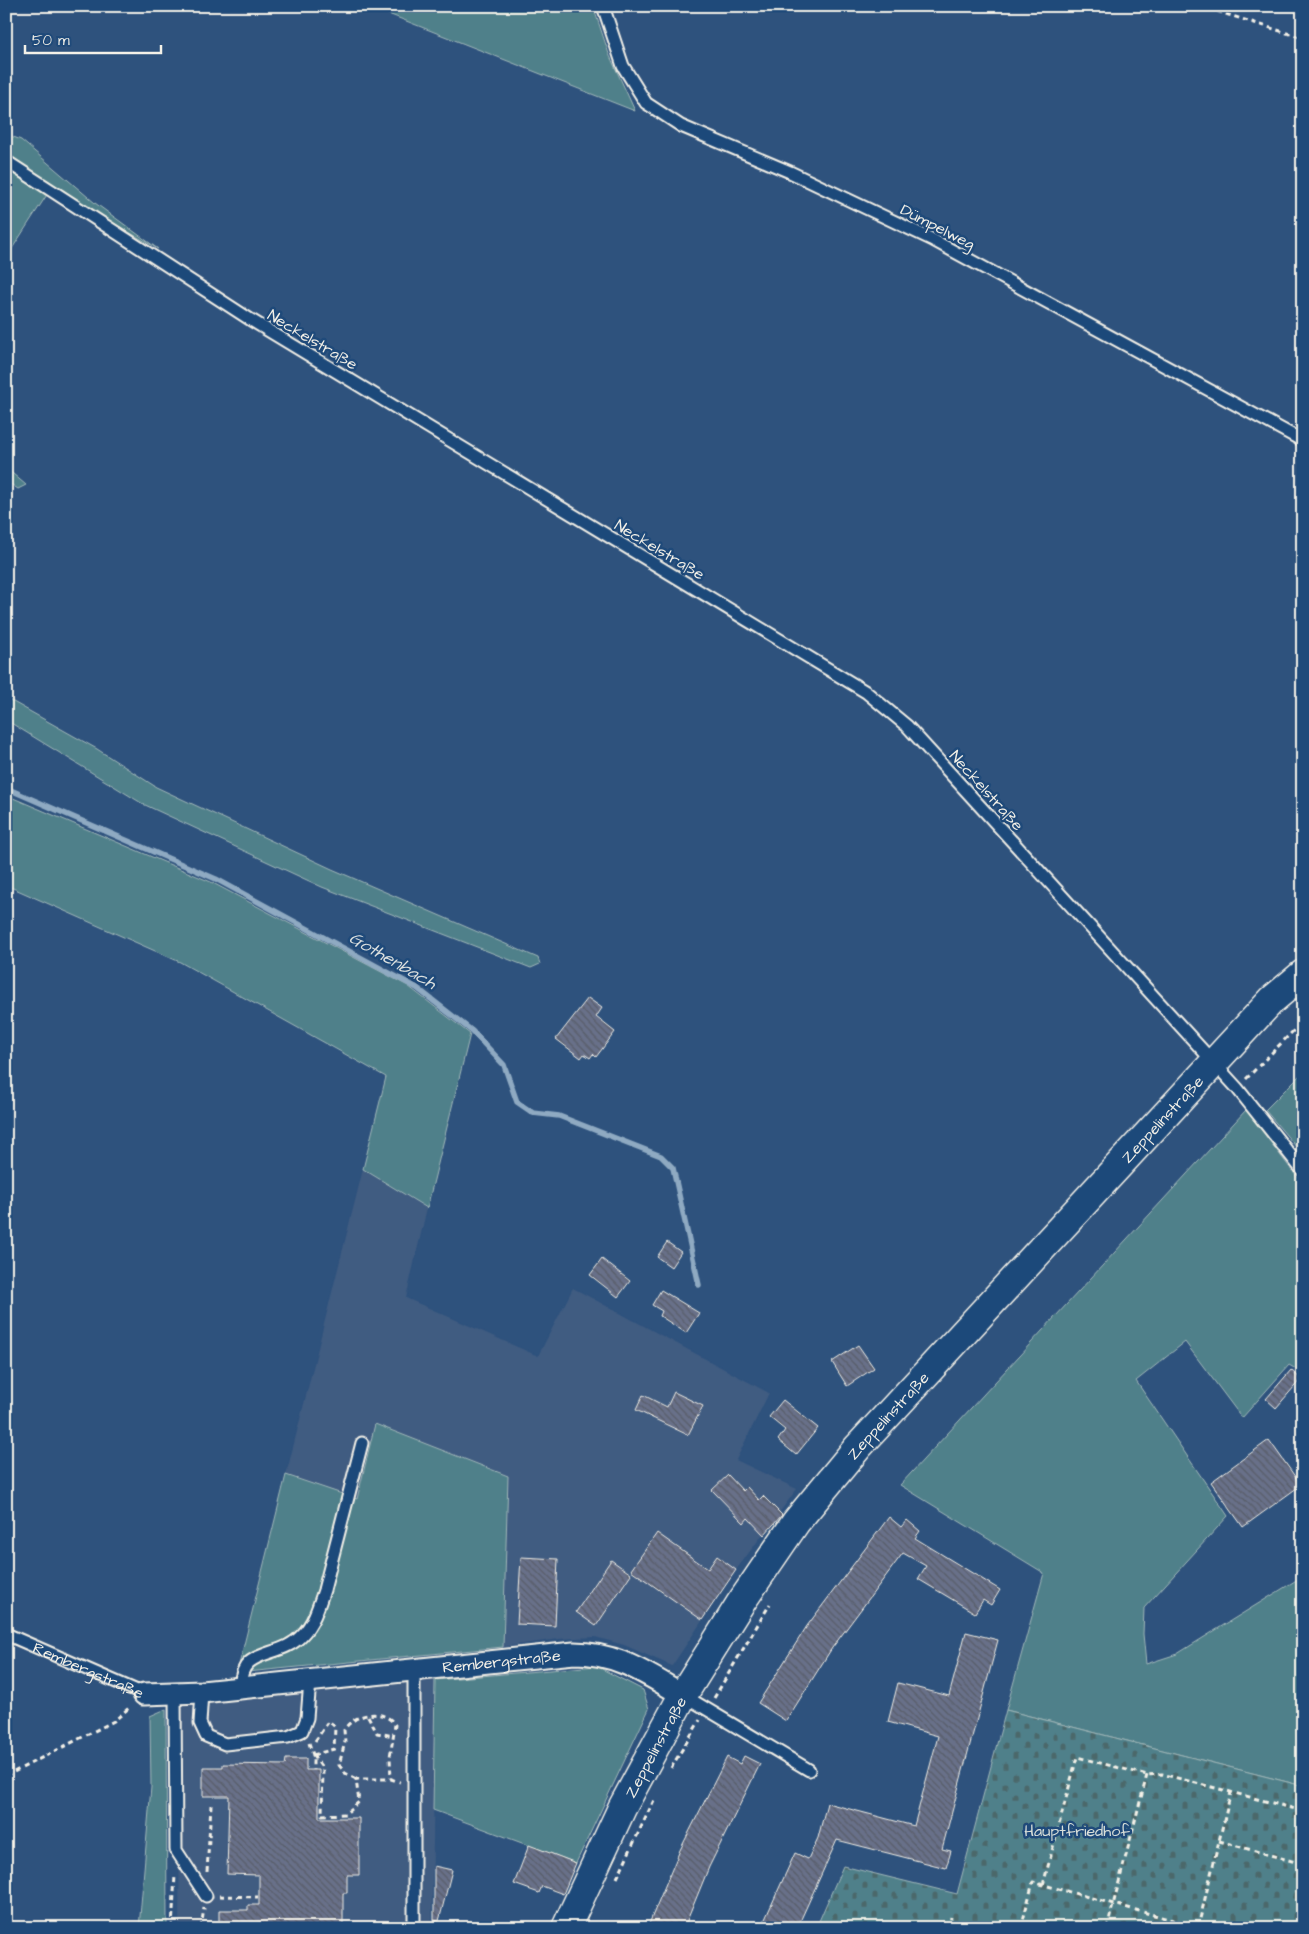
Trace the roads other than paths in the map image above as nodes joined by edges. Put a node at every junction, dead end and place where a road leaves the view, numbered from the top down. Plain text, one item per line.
1 (603, 6) edge
2 (6, 161) edge
3 (1303, 440) edge
4 (1303, 974) edge
5 (1213, 1064) junction
6 (1303, 1171) edge
7 (362, 1443) dead end
8 (6, 1634) edge
9 (414, 1671) junction
10 (310, 1681) junction
11 (241, 1688) junction
12 (176, 1692) junction
13 (202, 1692) junction
14 (144, 1694) joint
15 (683, 1695) junction
16 (809, 1770) dead end
17 (206, 1896) road end
18 (414, 1924) dead end
19 (566, 1928) edge

1 - 3 lane, Dümpelweg
2 - 5 lane, Neckelstraße
4 - 5 main road, Zeppelinstraße
5 - 6 lane, Neckelstraße
5 - 15 main road, Zeppelinstraße
7 - 11 lane
8 - 14 lane, Rembergstraße
9 - 10 street, Rembergstraße
9 - 15 street, Rembergstraße
9 - 18 lane
10 - 11 street, Rembergstraße
10 - 13 lane
11 - 13 street, Rembergstraße
12 - 13 street, Rembergstraße
12 - 14 street, Rembergstraße
12 - 17 lane
15 - 16 lane
15 - 19 main road, Zeppelinstraße

